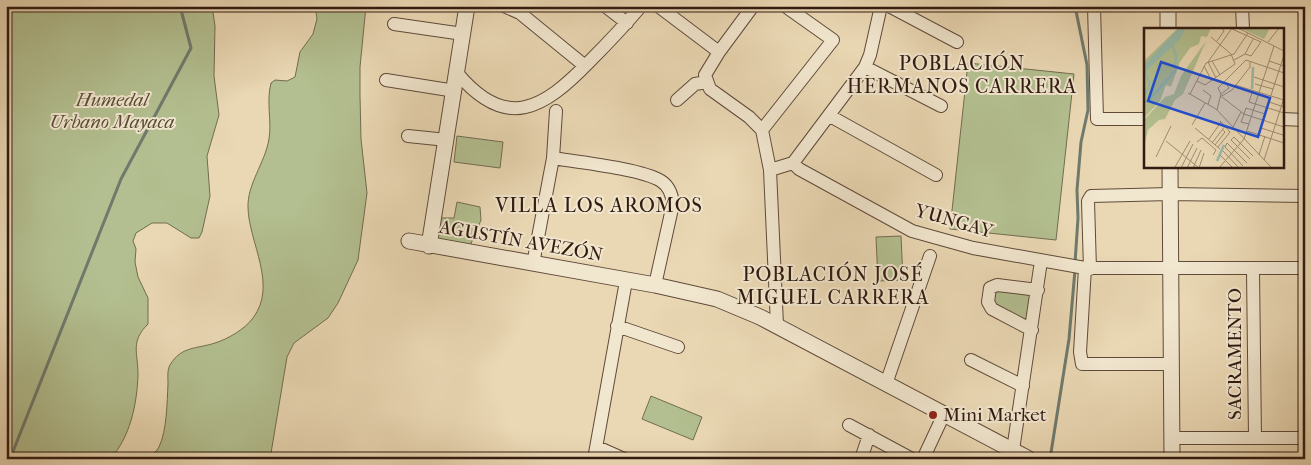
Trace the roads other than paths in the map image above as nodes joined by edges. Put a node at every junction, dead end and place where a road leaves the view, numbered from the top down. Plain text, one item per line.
1 (467, 6) edge
2 (504, 6) edge
3 (605, 6) edge
4 (641, 6) edge
5 (658, 6) edge
6 (753, 6) edge
7 (785, 6) edge
8 (881, 6) edge
9 (889, 6) edge
10 (1094, 6) edge
11 (1168, 6) edge
12 (1242, 6) edge
13 (627, 23) junction
14 (394, 24) dead end
15 (1168, 28) edge
16 (1243, 28) edge
17 (463, 34) junction
18 (957, 42) dead end
19 (719, 52) junction
20 (585, 66) junction
21 (865, 67) junction
22 (458, 74) junction
23 (386, 80) dead end
24 (706, 82) junction
25 (455, 91) junction
26 (677, 100) dead end
27 (941, 106) dead end
28 (556, 111) dead end
29 (830, 116) junction
30 (1144, 119) edge
31 (1284, 119) edge
32 (1305, 120) edge
33 (762, 130) junction
34 (408, 136) dead end
35 (447, 140) junction
36 (553, 158) junction
37 (793, 163) junction
38 (1170, 168) edge
39 (770, 170) junction
40 (936, 175) dead end
41 (1170, 194) junction
42 (1305, 196) edge
43 (409, 241) dead end
44 (429, 246) junction
45 (930, 256) dead end
46 (1041, 261) junction
47 (533, 264) junction
48 (1087, 268) junction
49 (1305, 268) edge
50 (1171, 269) junction
51 (1253, 270) junction
52 (626, 280) junction
53 (655, 285) junction
54 (1038, 290) junction
55 (777, 325) junction
56 (617, 326) junction
57 (1032, 330) junction
58 (678, 347) dead end
59 (971, 360) dead end
60 (1172, 364) junction
61 (886, 384) junction
62 (1023, 386) junction
63 (944, 414) junction
64 (849, 425) dead end
65 (868, 435) junction
66 (1172, 438) junction
67 (1254, 438) junction
68 (1305, 438) edge
69 (1013, 450) junction
70 (595, 453) edge
71 (624, 459) edge
72 (861, 459) edge
73 (912, 459) edge
74 (923, 459) edge
75 (1029, 459) edge
76 (1172, 459) edge

1 - 17 street
2 - 20 street
3 - 13 street
4 - 13 street
5 - 19 street
6 - 19 street
7 - 33 street
8 - 21 street
9 - 18 street
10 - 30 street
11 - 15 street
12 - 16 street
13 - 20 street
14 - 17 street
17 - 22 street
19 - 24 street
20 - 22 street
21 - 27 street
21 - 29 street
22 - 25 street
23 - 25 street
24 - 26 street
24 - 33 street
25 - 35 street
28 - 36 street
29 - 37 street
29 - 40 street
31 - 32 street
33 - 39 street
34 - 35 street
35 - 44 street
36 - 47 street
36 - 53 street
37 - 39 street
37 - 46 street, YUNGAY
38 - 41 street
39 - 55 street
41 - 42 street
41 - 48 street
41 - 50 street
43 - 44 street, AGUSTÍN AVEZÓN
44 - 47 street, AGUSTÍN AVEZÓN
45 - 61 street
46 - 48 street, YUNGAY
46 - 54 street
47 - 52 street, AGUSTÍN AVEZÓN
48 - 50 street
48 - 60 street
49 - 51 street
50 - 51 street
50 - 60 street
51 - 67 street, SACRAMENTO
52 - 53 street, AGUSTÍN AVEZÓN
52 - 56 street
53 - 55 street, AGUSTÍN AVEZÓN
54 - 57 street
54 - 57 street
55 - 61 street, AGUSTÍN AVEZÓN
56 - 58 street
56 - 70 street
57 - 62 street
59 - 62 street
60 - 66 street
61 - 63 street, AGUSTÍN AVEZÓN
62 - 69 street
63 - 69 street, AGUSTÍN AVEZÓN
63 - 74 street
64 - 65 street
65 - 72 street
65 - 73 street
66 - 67 street
66 - 76 street
67 - 68 street
69 - 75 street, AGUSTÍN AVEZÓN
70 - 71 street

